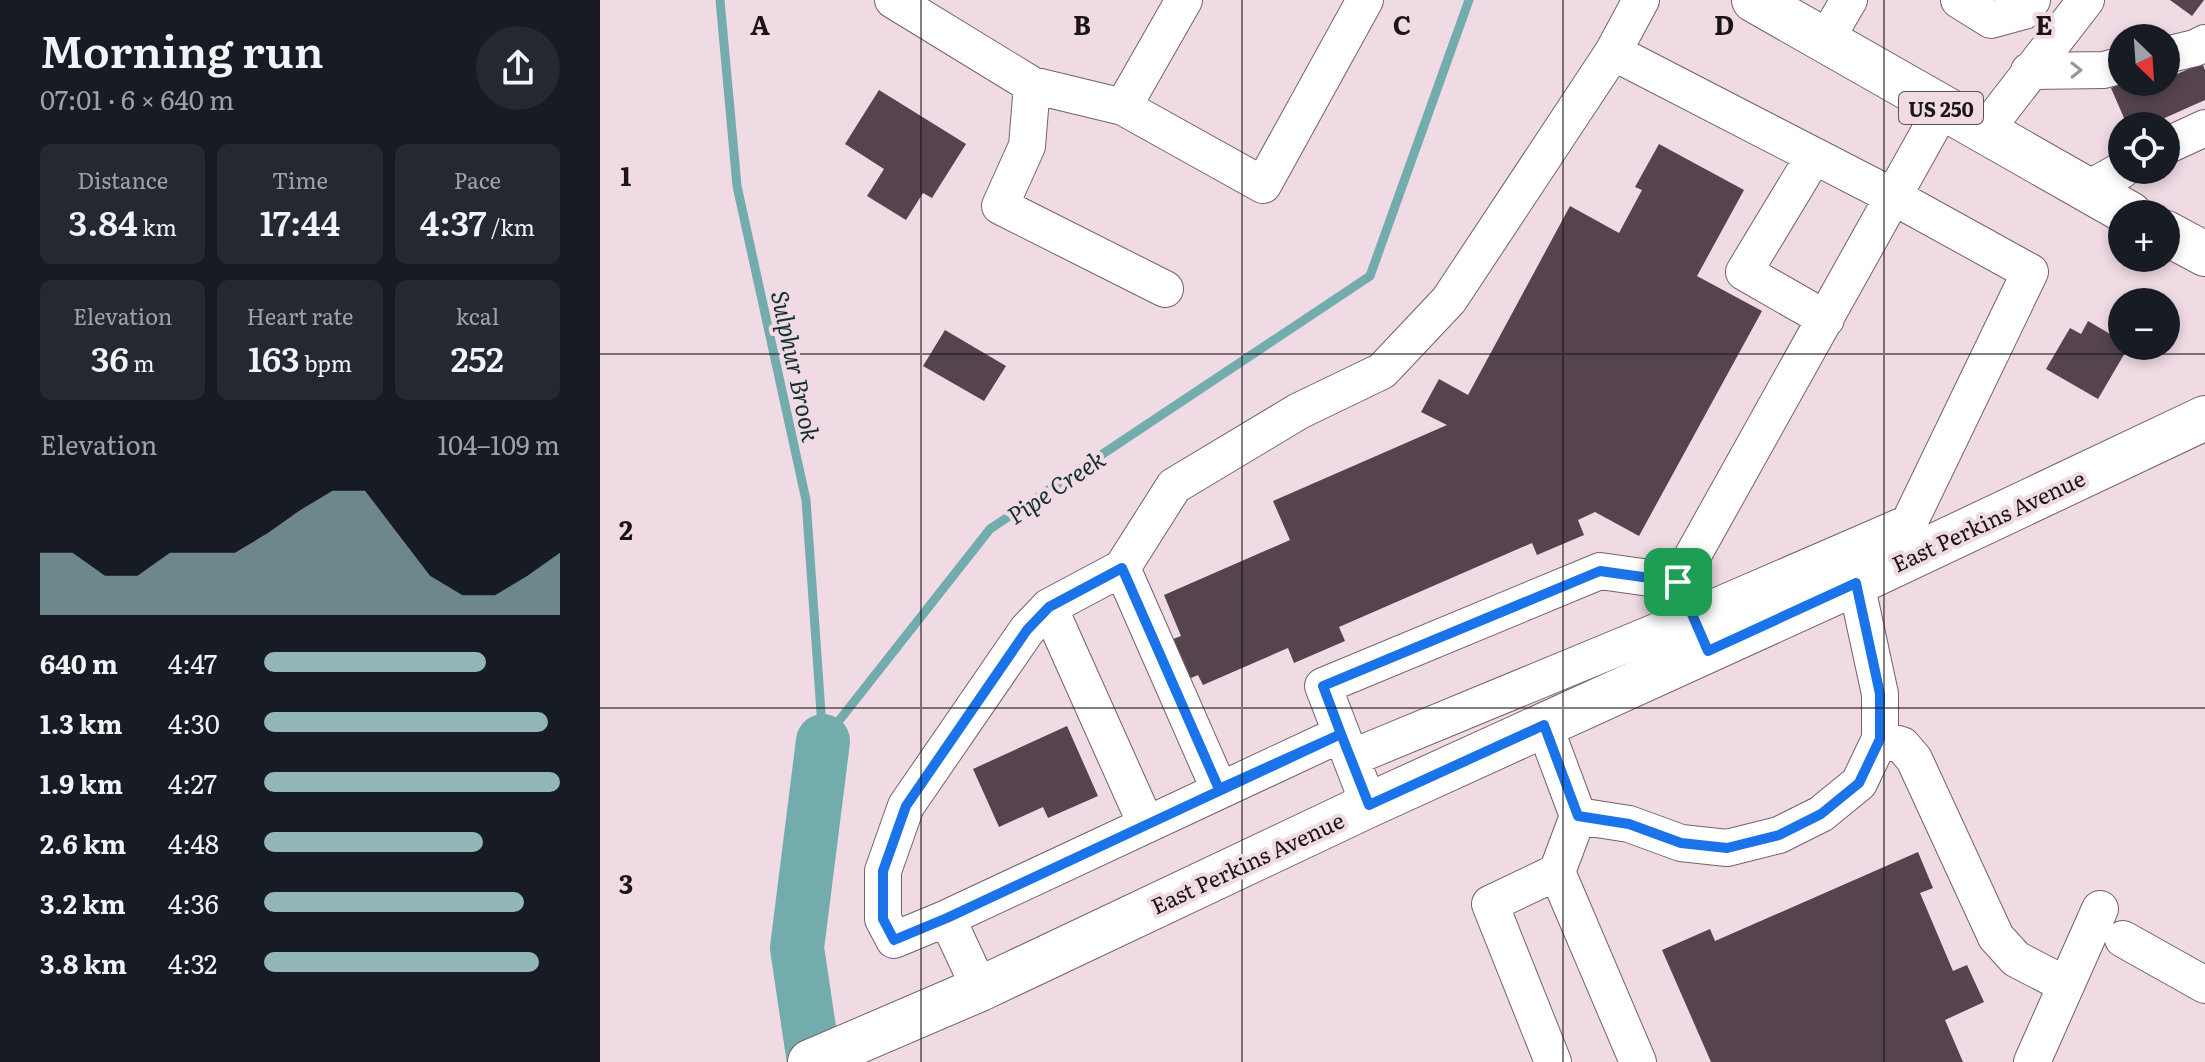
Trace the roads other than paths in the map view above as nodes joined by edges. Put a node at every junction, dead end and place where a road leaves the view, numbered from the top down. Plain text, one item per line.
1 (893, 0) edge
2 (1184, 0) edge
3 (1365, 0) edge
4 (1641, 0) edge
5 (1754, 0) edge
6 (1849, 0) edge
7 (1959, 0) edge
8 (2032, 0) edge
9 (2086, 0) edge
10 (1825, 41) junction
11 (2205, 43) edge
12 (1613, 52) junction
13 (2180, 52) edge
14 (2108, 69) edge
15 (2029, 71) junction
16 (1032, 85) junction
17 (1123, 107) junction
18 (1942, 109) junction
19 (2205, 128) edge
20 (1984, 132) junction
21 (2180, 140) edge
22 (1814, 156) junction
23 (2104, 180) edge
24 (1894, 197) junction
25 (2119, 200) edge
26 (1165, 289) dead end
27 (1826, 319) junction
28 (2196, 415) edge
29 (1122, 568) junction
30 (1678, 582) junction
31 (1856, 583) junction
32 (1049, 607) junction
33 (1700, 634) junction
34 (1544, 725) junction
35 (1880, 739) junction
36 (1346, 746) junction
37 (1219, 789) junction
38 (1369, 805) junction
39 (1578, 816) junction
40 (1146, 824) junction
41 (1557, 872) junction
42 (2100, 909) dead end
43 (947, 918) junction
44 (2123, 939) dead end
45 (2066, 985) junction
46 (2205, 985) edge
47 (980, 989) junction
48 (828, 1054) edge
49 (1553, 1062) edge
50 (1638, 1062) edge
51 (2032, 1062) edge

1 - 16 street
2 - 17 street
3 - 17 street
4 - 12 street
5 - 10 main road, US 250
6 - 10 street
7 - 8 street
9 - 15 street
10 - 18 main road, US 250
11 - 13 street
12 - 22 street
12 - 29 street
15 -> 14 street
15 - 20 street
16 - 17 street
16 - 26 street
18 - 20 main road, US 250
18 - 24 street
19 - 21 street
20 - 23 main road, US 250
22 - 24 street
22 - 27 street
23 - 25 main road, US 250
24 - 27 street
24 - 33 street
27 - 30 street
28 - 31 main road, East Perkins Avenue
29 - 32 street
29 - 37 street
30 - 33 street
30 - 36 street
31 - 33 main road, East Perkins Avenue
31 - 35 street
32 - 40 street
32 - 43 street
33 - 34 main road, East Perkins Avenue
33 - 36 street
34 - 38 main road, East Perkins Avenue
34 - 39 street
35 - 39 street
35 - 45 street
36 - 37 street
36 - 38 street
37 - 40 street
38 - 47 main road, East Perkins Avenue
39 - 41 street
40 - 43 street
41 - 49 street
41 - 50 street
42 - 45 street
43 - 47 street
44 - 46 street
45 - 51 street
47 - 48 main road, East Perkins Avenue

